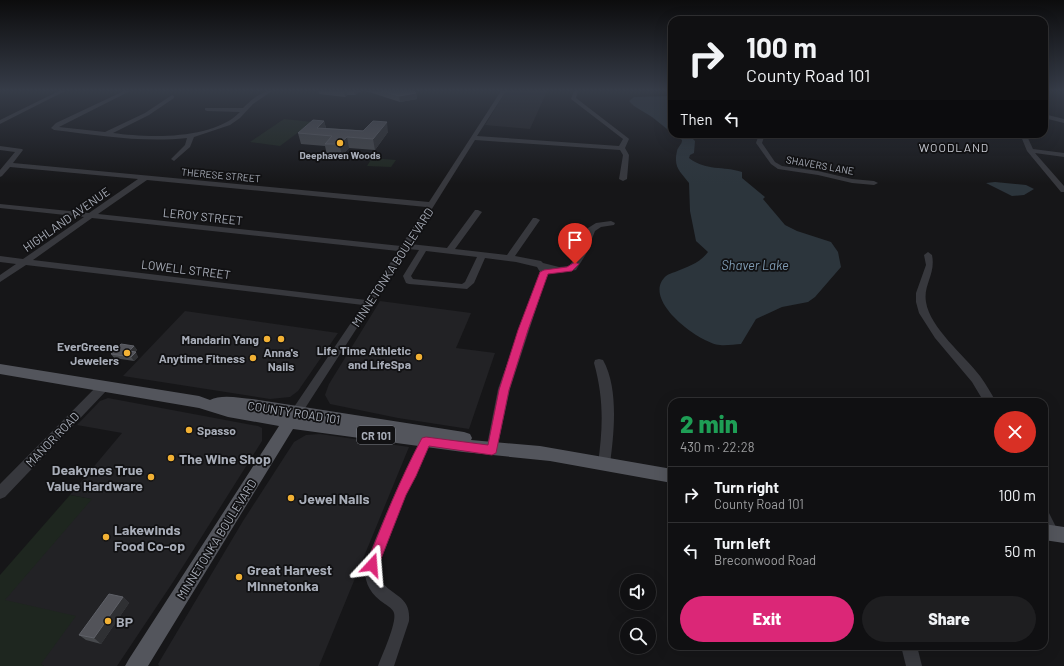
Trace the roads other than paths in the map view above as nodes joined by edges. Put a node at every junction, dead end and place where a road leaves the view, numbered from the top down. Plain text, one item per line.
1 (62, 122) edge
2 (131, 122) edge
3 (231, 122) edge
4 (484, 122) edge
5 (606, 122) edge
6 (105, 135) junction
7 (191, 136) junction
8 (474, 138) junction
9 (761, 138) edge
10 (1024, 138) edge
11 (0, 148) edge
12 (622, 148) junction
13 (1029, 150) junction
14 (1064, 155) edge
15 (174, 159) dead end
16 (8, 165) junction
17 (0, 175) edge
18 (145, 178) junction
19 (623, 179) dead end
20 (874, 184) dead end
21 (1064, 190) edge
22 (432, 205) junction
23 (0, 206) edge
24 (478, 212) dead end
25 (91, 216) junction
26 (536, 220) dead end
27 (611, 223) dead end
28 (404, 248) junction
29 (424, 248) junction
30 (450, 251) junction
31 (482, 255) junction
32 (928, 255) dead end
33 (0, 258) edge
34 (510, 258) junction
35 (25, 262) junction
36 (538, 263) junction
37 (559, 270) junction
38 (544, 272) junction
39 (0, 279) edge
40 (369, 303) junction
41 (599, 363) dead end
42 (0, 369) edge
43 (104, 386) junction
44 (988, 398) edge
45 (292, 417) junction
46 (426, 442) junction
47 (493, 447) junction
48 (604, 464) junction
49 (668, 475) edge
50 (1, 491) edge
51 (1048, 525) edge
52 (1053, 534) edge
53 (910, 650) edge
54 (136, 666) edge
55 (386, 666) edge
56 (914, 666) edge

1 - 6 street
2 - 6 street
3 - 7 street
4 - 8 street, MINNETONKA BOULEVARD
5 - 12 street
6 - 7 street
7 - 15 street
8 - 12 street
8 - 22 street, MINNETONKA BOULEVARD
9 - 20 street, SHAVERS LANE
10 - 13 street
11 - 16 street
12 - 19 street
13 - 14 street
13 - 21 street
16 - 17 street
16 - 18 street, THERESE STREET
18 - 22 street, THERESE STREET
18 - 25 street, HIGHLAND AVENUE
22 - 28 street, MINNETONKA BOULEVARD
23 - 25 street, LEROY STREET
24 - 30 street
25 - 28 street, LEROY STREET
25 - 35 street, HIGHLAND AVENUE
26 - 34 street
27 - 37 street
28 - 29 street, LEROY STREET
28 - 40 street, MINNETONKA BOULEVARD
29 - 30 street, LEROY STREET
29 - 31 street
30 - 31 street, LEROY STREET
31 - 34 street, LEROY STREET
32 - 44 street
33 - 35 street, LOWELL STREET
34 - 36 street, LEROY STREET
35 - 39 street, HIGHLAND AVENUE
35 - 40 street, LOWELL STREET
36 - 37 street, LEROY STREET
36 - 38 street
37 - 38 street
38 - 47 street
40 - 45 street, MINNETONKA BOULEVARD
41 - 48 street
42 - 43 main road, COUNTY ROAD 101 / CR 101
43 - 45 main road, COUNTY ROAD 101 / CR 101
43 - 50 street, MANOR ROAD
45 - 46 main road, COUNTY ROAD 101 / CR 101
45 - 47 main road, COUNTY ROAD 101 / CR 101
45 - 54 main road, MINNETONKA BOULEVARD
46 - 47 main road, COUNTY ROAD 101 / CR 101
46 - 55 street
47 - 48 main road, COUNTY ROAD 101 / CR 101
48 - 49 main road, COUNTY ROAD 101 / CR 101
51 - 52 street
53 - 56 street

